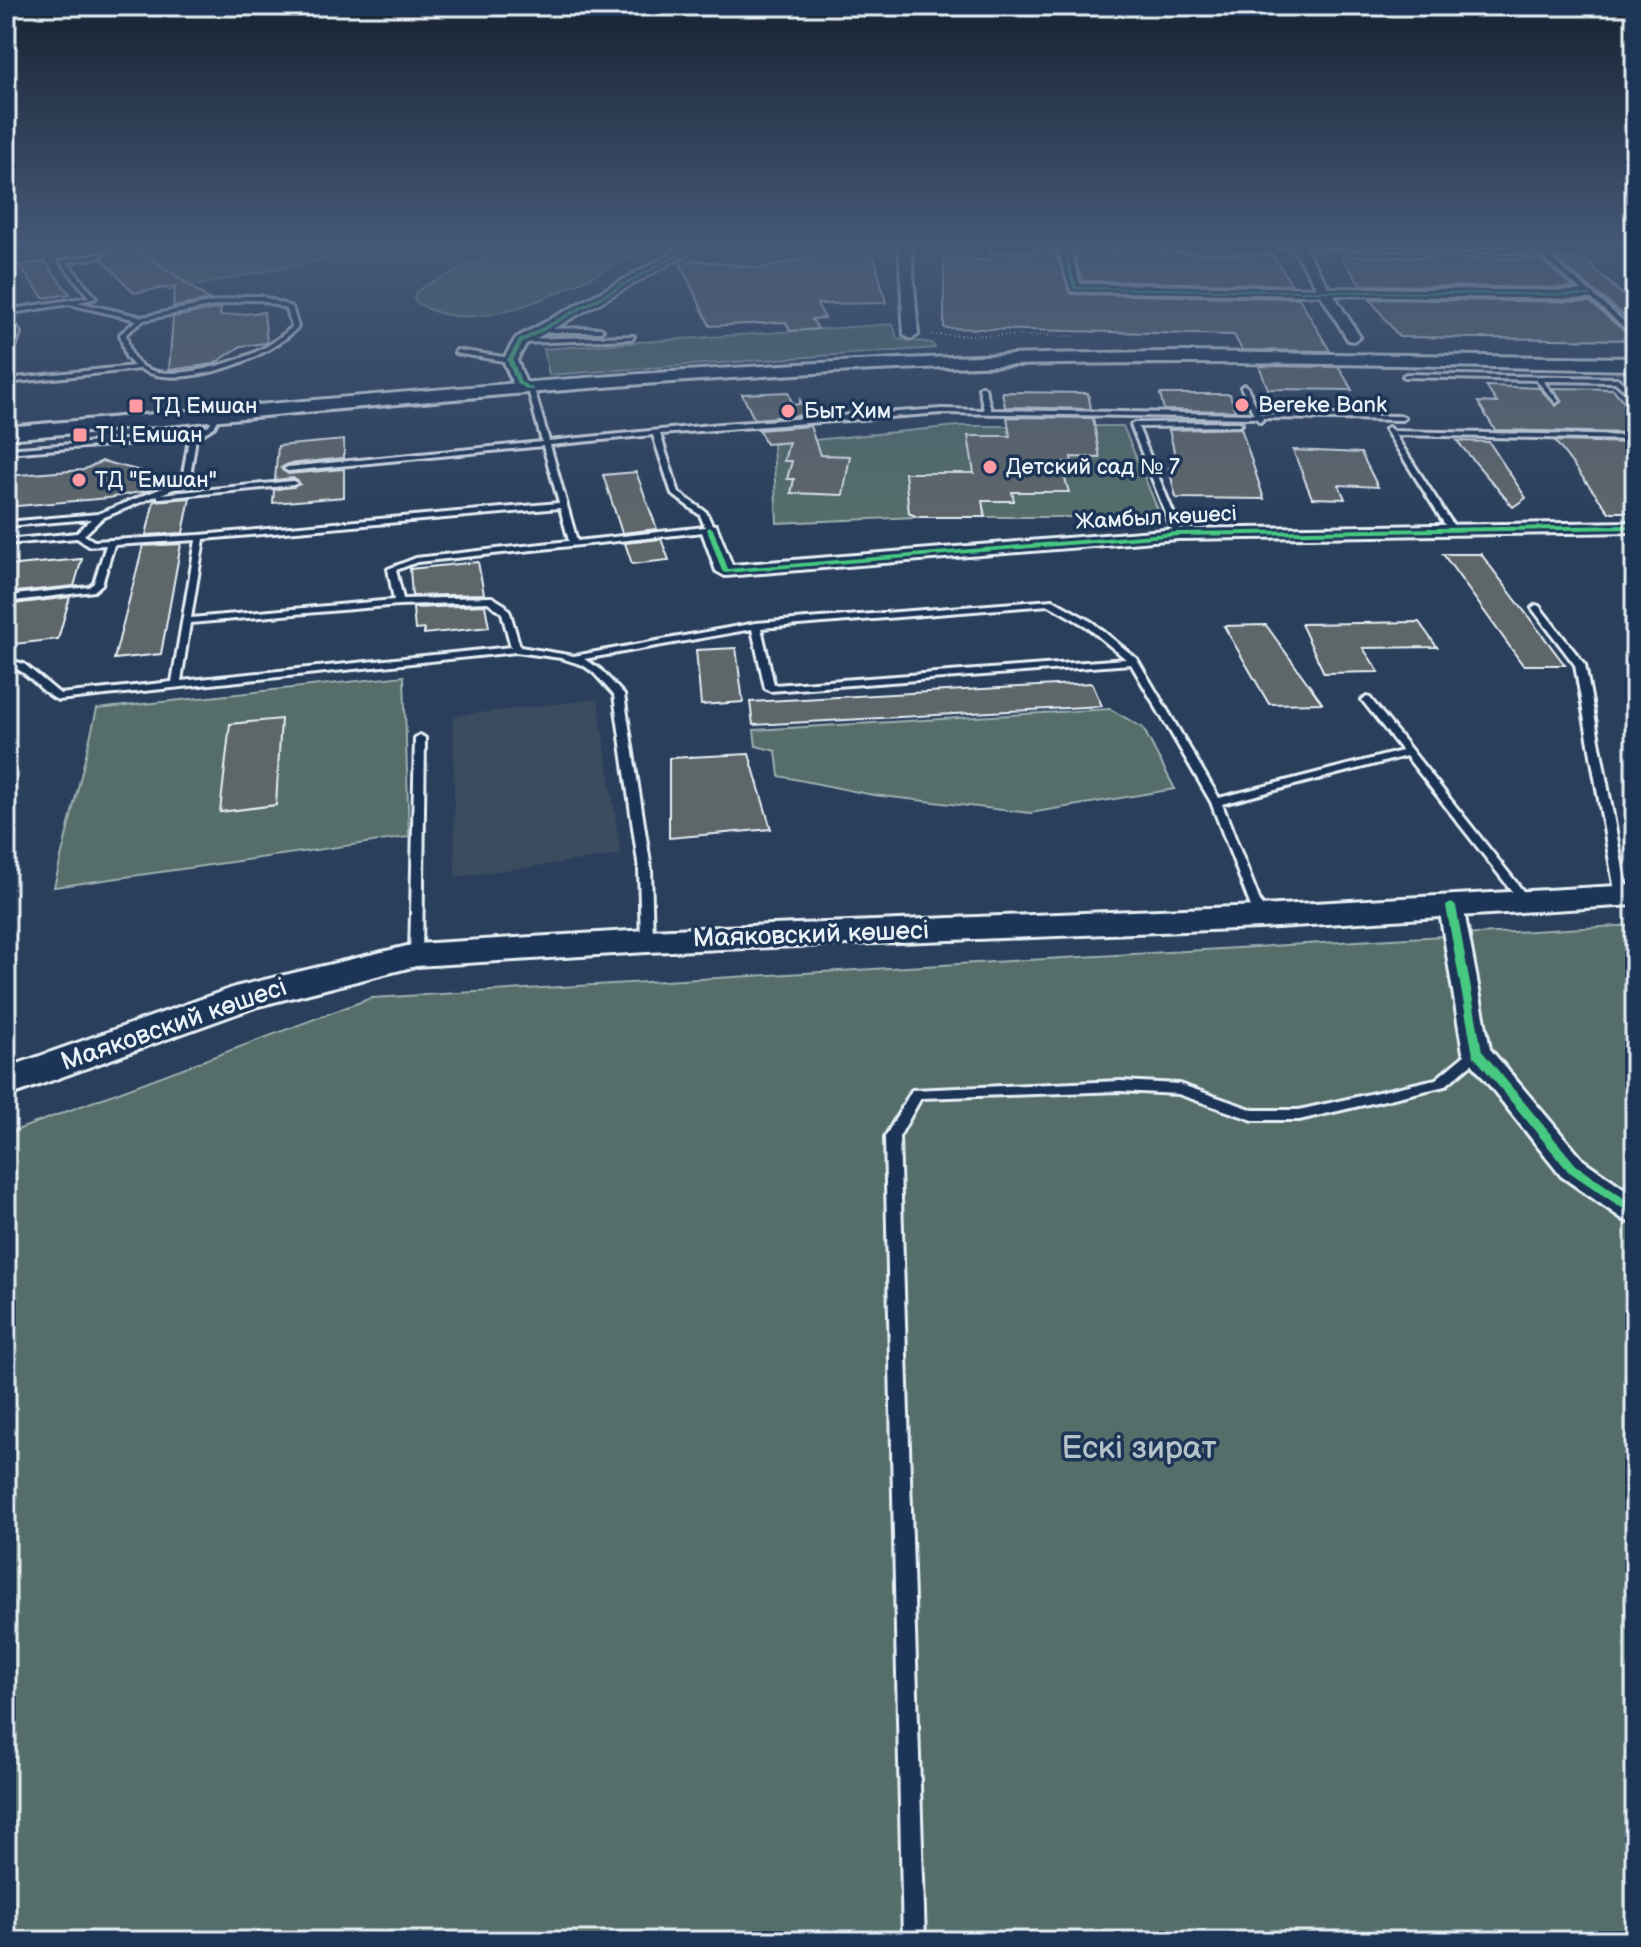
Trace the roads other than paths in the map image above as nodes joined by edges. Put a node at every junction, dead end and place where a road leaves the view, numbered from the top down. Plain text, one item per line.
1 (124, 338) edge
2 (286, 338) edge
3 (527, 338) edge
4 (608, 338) edge
5 (521, 341) junction
6 (457, 352) dead end
7 (510, 360) junction
8 (1635, 361) edge
9 (140, 367) junction
10 (1406, 376) dead end
11 (1537, 378) junction
12 (6, 381) edge
13 (525, 386) junction
14 (1244, 387) dead end
15 (982, 388) dead end
16 (1635, 397) edge
17 (1556, 401) dead end
18 (988, 411) junction
19 (217, 416) junction
20 (1258, 416) junction
21 (1380, 418) junction
22 (1402, 418) dead end
23 (6, 425) edge
24 (656, 432) junction
25 (6, 433) edge
26 (1391, 433) junction
27 (193, 437) junction
28 (1635, 438) edge
29 (548, 442) junction
30 (6, 451) edge
31 (288, 469) dead end
32 (293, 483) dead end
33 (146, 497) junction
34 (564, 505) junction
35 (99, 516) junction
36 (6, 524) edge
37 (1635, 527) edge
38 (710, 529) junction
39 (1453, 531) junction
40 (1178, 534) junction
41 (79, 535) junction
42 (200, 537) junction
43 (6, 542) edge
44 (111, 543) junction
45 (574, 544) junction
46 (6, 599) edge
47 (399, 602) junction
48 (1536, 608) dead end
49 (186, 621) junction
50 (756, 626) junction
51 (516, 649) junction
52 (576, 658) junction
53 (1134, 661) junction
54 (6, 662) edge
55 (176, 685) junction
56 (1367, 700) dead end
57 (420, 738) dead end
58 (1408, 752) junction
59 (1216, 802) junction
60 (1629, 896) edge
61 (1526, 902) junction
62 (1451, 906) junction
63 (1260, 917) junction
64 (647, 941) junction
65 (416, 955) junction
66 (1477, 1052) junction
67 (6, 1083) edge
68 (1635, 1212) edge
69 (914, 1941) edge

1 - 9 lane
2 - 9 lane
3 - 5 street
4 - 5 lane
5 - 7 street
6 - 7 lane
7 - 13 street
8 - 13 main road
9 - 12 lane
10 - 11 lane
11 - 16 lane
11 - 17 lane
13 - 19 main road
13 - 23 main road
13 - 29 lane
14 - 20 lane
15 - 18 lane
18 - 20 lane
18 - 24 lane
19 - 25 main road
19 - 27 lane
20 - 21 lane
20 - 40 lane
21 - 22 lane
21 - 26 lane
24 - 29 lane
24 - 38 lane
26 - 28 lane
26 - 39 lane
27 - 30 lane
27 - 33 lane
29 - 31 lane
29 - 34 lane
32 - 33 lane
33 - 35 lane
34 - 42 lane
34 - 45 lane
35 - 36 lane
35 - 41 lane
37 - 39 street, Жамбыл көшесі
38 - 40 street, Жамбыл көшесі
38 - 45 lane
39 - 40 street, Жамбыл көшесі
41 - 43 lane
41 - 44 lane
42 - 44 lane
42 - 49 lane
44 - 46 lane
45 - 47 lane
47 - 49 lane
47 - 51 lane
48 - 60 lane
49 - 55 lane
50 - 52 lane
50 - 53 lane
50 - 53 lane
51 - 52 lane
51 - 55 lane
52 - 64 lane
53 - 59 lane
54 - 55 lane
56 - 58 lane
57 - 65 lane
58 - 59 lane
58 - 61 lane
59 - 63 lane
60 - 61 main road, Маяковский көшесі
61 - 62 main road, Маяковский көшесі
62 - 63 main road, Маяковский көшесі
62 - 66 street
63 - 64 main road, Маяковский көшесі
64 - 65 main road, Маяковский көшесі
65 - 67 main road, Маяковский көшесі
66 - 68 street
66 - 69 lane

